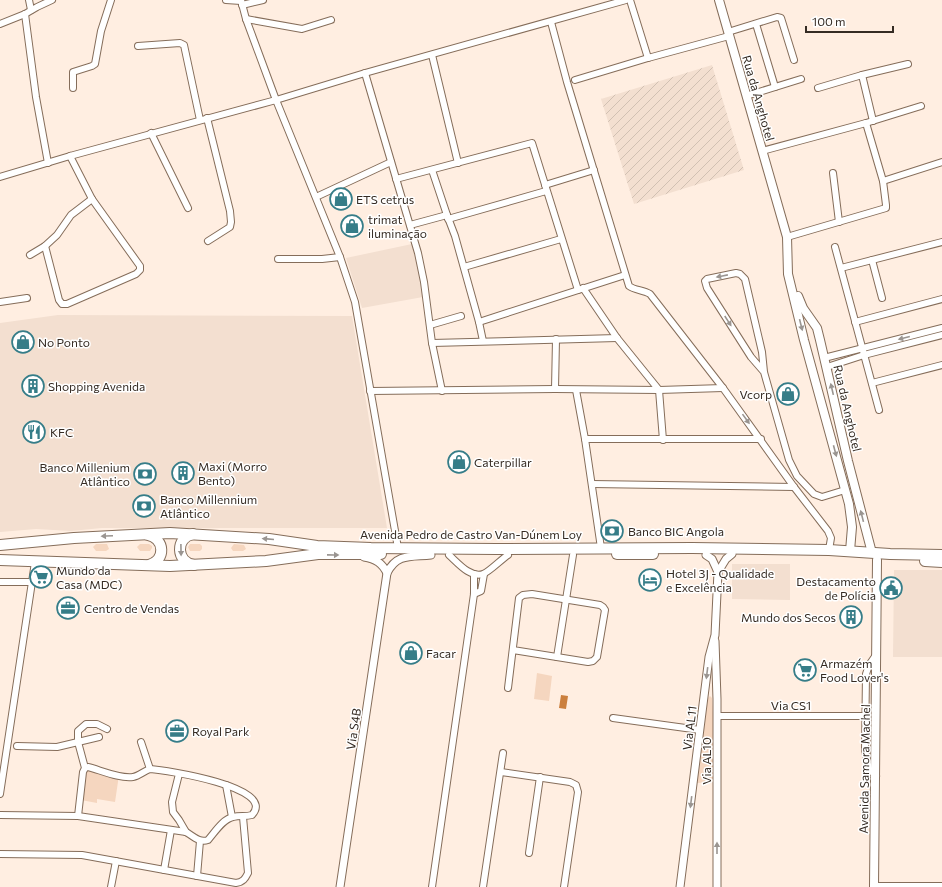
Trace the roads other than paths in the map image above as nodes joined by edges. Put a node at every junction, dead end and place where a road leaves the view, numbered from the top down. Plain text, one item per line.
1 (29, 0) edge
2 (52, 0) edge
3 (111, 0) edge
4 (226, 0) edge
5 (263, 0) edge
6 (626, 0) edge
7 (630, 0) edge
8 (719, 0) edge
9 (241, 2) edge
10 (32, 10) junction
11 (25, 14) junction
12 (246, 19) junction
13 (332, 20) dead end
14 (551, 22) junction
15 (0, 24) edge
16 (756, 24) junction
17 (729, 34) junction
18 (138, 46) dead end
19 (432, 55) junction
20 (648, 58) junction
21 (794, 60) dead end
22 (908, 64) dead end
23 (365, 73) junction
24 (862, 75) junction
25 (801, 79) dead end
26 (575, 80) dead end
27 (775, 87) junction
28 (74, 88) dead end
29 (818, 88) dead end
30 (746, 96) junction
31 (276, 100) junction
32 (921, 106) dead end
33 (207, 118) junction
34 (200, 120) junction
35 (873, 121) junction
36 (866, 123) junction
37 (151, 133) junction
38 (762, 151) junction
39 (70, 156) junction
40 (391, 162) junction
41 (942, 162) edge
42 (48, 163) junction
43 (458, 163) junction
44 (432, 170) junction
45 (594, 170) junction
46 (833, 174) dead end
47 (0, 177) edge
48 (396, 179) junction
49 (883, 181) junction
50 (546, 188) junction
51 (316, 197) junction
52 (92, 199) junction
53 (188, 208) dead end
54 (447, 217) junction
55 (839, 222) junction
56 (410, 225) junction
57 (787, 237) junction
58 (561, 239) junction
59 (208, 241) dead end
60 (942, 242) edge
61 (45, 246) junction
62 (835, 247) dead end
63 (30, 255) dead end
64 (340, 257) junction
65 (278, 259) dead end
66 (872, 260) junction
67 (464, 267) junction
68 (841, 268) junction
69 (788, 274) junction
70 (625, 275) junction
71 (580, 289) junction
72 (27, 298) dead end
73 (882, 298) dead end
74 (942, 299) edge
75 (0, 302) edge
76 (461, 316) dead end
77 (479, 322) junction
78 (855, 322) junction
79 (430, 325) junction
80 (942, 328) edge
81 (942, 335) edge
82 (617, 338) junction
83 (556, 339) junction
84 (483, 341) junction
85 (432, 343) junction
86 (762, 352) junction
87 (863, 352) junction
88 (751, 357) junction
89 (824, 358) junction
90 (942, 365) edge
91 (827, 367) junction
92 (764, 372) junction
93 (872, 383) junction
94 (723, 388) junction
95 (555, 389) junction
96 (442, 390) junction
97 (576, 390) junction
98 (659, 390) junction
99 (370, 391) junction
100 (879, 410) dead end
101 (585, 439) junction
102 (761, 439) junction
103 (663, 440) junction
104 (592, 484) junction
105 (794, 487) junction
106 (845, 490) junction
107 (146, 534) junction
108 (195, 534) junction
109 (0, 545) edge
110 (398, 548) junction
111 (601, 548) junction
112 (828, 550) junction
113 (850, 552) junction
114 (508, 554) junction
115 (706, 554) junction
116 (732, 554) junction
117 (348, 555) junction
118 (430, 555) junction
119 (449, 555) junction
120 (573, 555) junction
121 (942, 555) edge
122 (875, 556) junction
123 (0, 560) edge
124 (35, 562) junction
125 (942, 562) edge
126 (196, 565) junction
127 (147, 566) junction
128 (718, 572) junction
129 (387, 573) junction
130 (474, 574) junction
131 (484, 574) junction
132 (0, 582) edge
133 (32, 582) junction
134 (474, 594) junction
135 (567, 599) junction
136 (715, 634) junction
137 (513, 650) junction
138 (877, 652) junction
139 (557, 657) junction
140 (508, 688) dead end
141 (704, 697) junction
142 (717, 699) junction
143 (717, 716) junction
144 (866, 716) junction
145 (613, 718) dead end
146 (107, 729) dead end
147 (700, 730) junction
148 (99, 736) dead end
149 (78, 742) junction
150 (141, 742) dead end
151 (17, 746) dead end
152 (503, 753) dead end
153 (85, 768) junction
154 (150, 769) junction
155 (501, 772) junction
156 (179, 774) junction
157 (876, 776) junction
158 (540, 777) junction
159 (226, 785) junction
160 (0, 794) edge
161 (0, 815) edge
162 (78, 816) junction
163 (232, 817) junction
164 (243, 817) junction
165 (171, 830) junction
166 (186, 832) junction
167 (200, 841) junction
168 (529, 853) dead end
169 (0, 854) edge
170 (116, 861) junction
171 (164, 870) junction
172 (197, 876) junction
173 (874, 886) edge
174 (942, 886) edge
175 (112, 887) edge
176 (340, 887) edge
177 (432, 887) edge
178 (483, 887) edge
179 (564, 887) edge
180 (680, 887) edge
181 (717, 887) edge

1 - 10 street
2 - 10 street
3 - 28 street
4 - 9 street
5 - 9 street
6 - 14 street
7 - 20 street
8 - 17 main road, Rua da Anghotel
9 - 12 street
10 - 11 street
11 - 15 street
11 - 42 street
12 - 13 street
12 - 31 street
14 - 19 street
14 - 45 street
16 - 17 street
16 - 21 street
16 - 27 street
17 - 20 street
17 - 30 main road, Rua da Anghotel
18 - 34 street
19 - 23 street
19 - 43 street
20 - 26 street
22 - 24 street
23 - 31 street
23 - 40 street
24 - 29 street
24 - 35 street
25 - 27 street
27 - 30 street
30 - 38 main road, Rua da Anghotel
31 - 33 street
31 - 51 street
32 - 35 street
33 - 34 street
33 - 59 street
34 - 37 street
35 - 36 street
36 - 38 street
36 - 49 street
37 - 39 street
37 - 53 street
38 - 57 main road, Rua da Anghotel
39 - 42 street
39 - 52 street
40 - 48 street
40 - 51 street
41 - 49 street
42 - 47 street
43 - 44 street
43 - 50 street
44 - 48 street
44 - 54 street
45 - 50 street
45 - 70 street
46 - 55 street
48 - 56 street
49 - 55 street
50 - 54 street
50 - 58 street
51 - 64 street
52 - 61 street
52 - 61 street
54 - 56 street
54 - 67 street
55 - 57 street
56 - 79 street
57 - 69 main road, Rua da Anghotel
58 - 67 street
58 - 71 street
60 - 66 street
61 - 63 street
62 - 68 street
64 - 65 street
64 - 99 street
66 - 68 street
66 - 73 street
67 - 77 street
68 - 78 street
69 - 89 main road, Rua da Anghotel
69 -> 106 main road, Rua da Anghotel
70 - 71 street
70 - 94 street
71 - 77 street
71 - 82 street
72 - 75 street
74 - 78 street
76 - 79 street
77 - 84 street
78 - 87 street
79 - 85 street
80 -> 87 street
81 - 87 street
82 - 83 street
82 - 98 street
83 - 84 street
83 - 95 street
84 - 85 street
85 - 96 street
86 - 88 street
86 -> 88 street
86 - 92 street
87 - 89 street
87 - 91 street
87 - 93 street
88 - 92 street
89 - 91 main road, Rua da Anghotel
90 - 93 street
122 -> 91 main road, Rua da Anghotel
92 - 106 street
93 - 100 street
94 - 98 street
94 -> 102 street
95 - 96 street
95 - 97 street
96 - 99 street
97 - 98 street
97 - 101 street
98 - 103 street
99 - 110 street
101 - 103 street
101 - 104 street
102 - 103 street
102 - 105 street
104 - 105 street
104 - 111 street
105 - 112 street
106 - 113 main road, Rua da Anghotel
107 - 108 highway, Avenida Pedro de Castro Van-Dúnem Loy
107 -> 109 highway, Avenida Pedro de Castro Van-Dúnem Loy
107 - 127 highway
110 -> 108 highway, Avenida Pedro de Castro Van-Dúnem Loy
108 -> 126 highway
110 - 111 highway, Avenida Pedro de Castro Van-Dúnem Loy
111 - 112 highway, Avenida Pedro de Castro Van-Dúnem Loy
112 - 113 highway, Avenida Pedro de Castro Van-Dúnem Loy
113 - 122 highway, Avenida Pedro de Castro Van-Dúnem Loy
114 - 119 highway, Avenida Pedro de Castro Van-Dúnem Loy
114 - 120 highway, Avenida Pedro de Castro Van-Dúnem Loy
114 - 131 street
115 - 116 highway, Avenida Pedro de Castro Van-Dúnem Loy
115 - 120 highway, Avenida Pedro de Castro Van-Dúnem Loy
115 - 128 street
116 - 122 highway, Avenida Pedro de Castro Van-Dúnem Loy
116 - 128 street
117 - 118 highway, Avenida Pedro de Castro Van-Dúnem Loy
126 -> 117 highway, Avenida Pedro de Castro Van-Dúnem Loy
117 - 129 street
118 - 119 highway, Avenida Pedro de Castro Van-Dúnem Loy
118 - 129 street
119 - 130 street
120 - 135 street
121 - 122 highway, Avenida Pedro de Castro Van-Dúnem Loy
122 - 125 highway, Avenida Pedro de Castro Van-Dúnem Loy
122 - 138 main road, Rua da Anghotel
123 - 124 highway, Avenida Pedro de Castro Van-Dúnem Loy
124 - 127 highway, Avenida Pedro de Castro Van-Dúnem Loy
124 - 133 street
126 - 127 highway, Avenida Pedro de Castro Van-Dúnem Loy
128 - 136 street, Via AL11
129 - 176 street, Via S4B
130 - 131 street
130 - 134 street
131 - 134 street
132 - 133 street
133 - 160 street
134 - 177 street
135 - 137 street
135 - 139 street
135 - 139 street
136 -> 141 street, Via AL11
136 - 142 street, Via AL10
137 - 139 street
137 - 140 street
138 - 144 street
138 - 157 main road, Avenida Samora Machel
141 - 142 street
141 - 147 street, Via AL11
142 - 143 street, Via AL10
143 - 144 street, Via CS1
181 -> 143 street, Via AL10
144 - 157 street
145 - 147 street
146 - 149 street
147 -> 180 street, Via AL11
148 - 149 street
149 - 151 street
149 - 153 street
150 - 154 street
152 - 155 street
153 - 154 street
153 - 162 street
154 - 156 street
155 - 158 street
155 - 178 street
156 - 159 street
156 - 166 street
157 - 173 main road, Avenida Samora Machel
158 - 168 street
158 - 179 street
159 - 163 street
159 - 164 street
161 - 162 street
162 - 165 street
163 - 164 street
163 - 167 street
164 - 172 street
165 - 166 street
165 - 171 street
166 - 167 street
167 - 172 street
169 - 170 street
170 - 171 street
170 - 175 street
171 - 172 street
173 - 174 street

